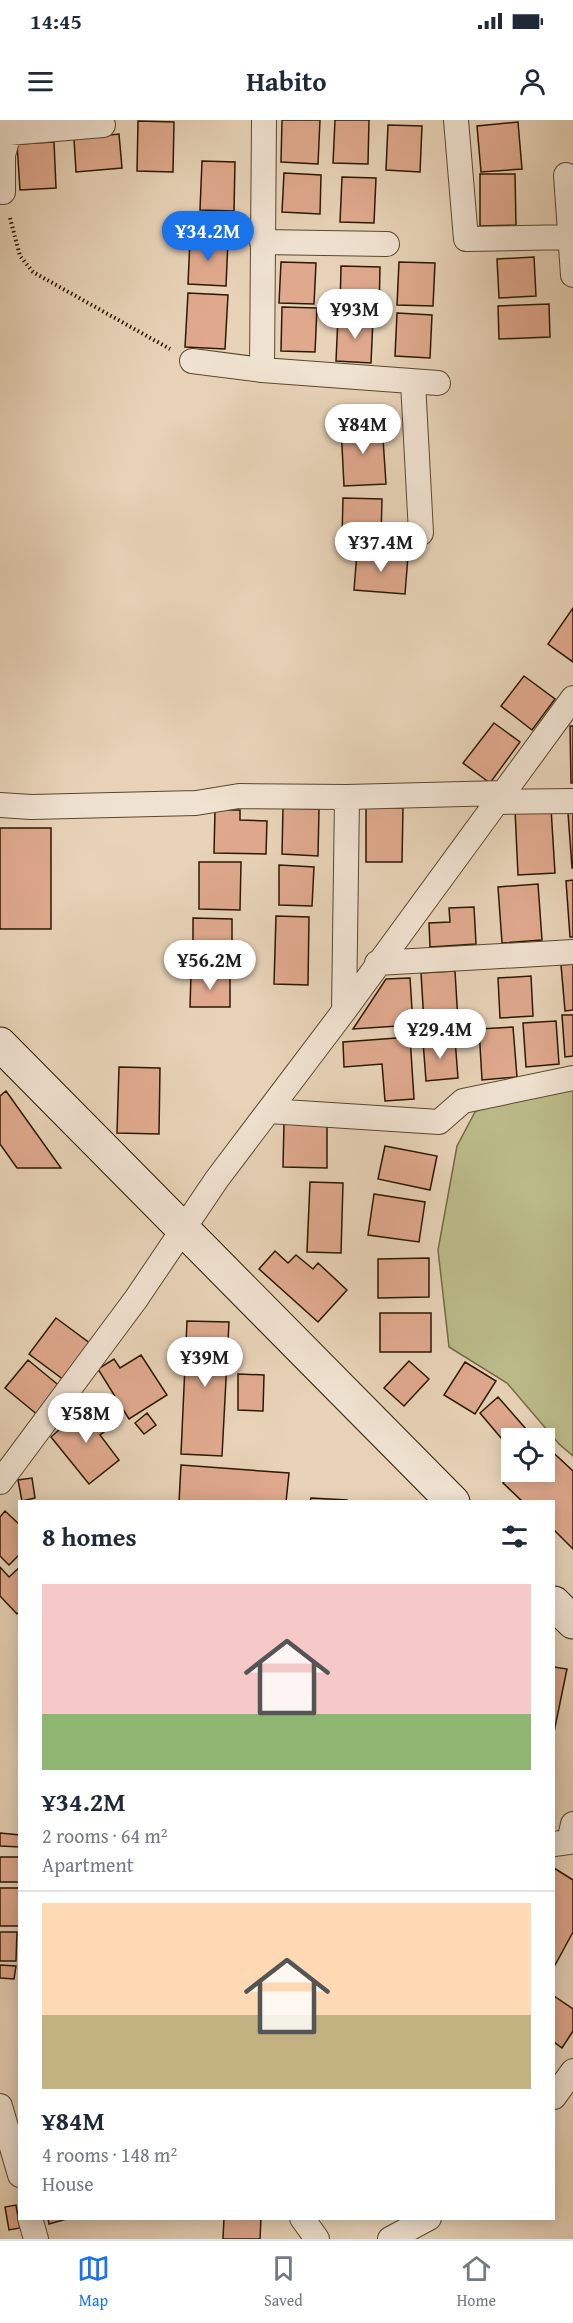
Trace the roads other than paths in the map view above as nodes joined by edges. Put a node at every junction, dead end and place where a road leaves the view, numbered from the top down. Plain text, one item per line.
1 (264, 120) edge
2 (456, 120) edge
3 (103, 125) dead end
4 (9, 127) edge
5 (566, 176) dead end
6 (3, 192) road end
7 (572, 237) edge
8 (262, 242) junction
9 (387, 244) dead end
10 (573, 275) edge
11 (192, 361) road end
12 (262, 370) junction
13 (413, 382) junction
14 (438, 382) dead end
15 (421, 533) dead end
16 (573, 698) edge
17 (347, 797) junction
18 (499, 798) junction
19 (573, 801) edge
20 (0, 805) edge
21 (573, 952) edge
22 (377, 963) junction
23 (344, 1011) junction
24 (0, 1044) edge
25 (573, 1078) edge
26 (269, 1111) junction
27 (183, 1230) junction
28 (0, 1482) edge
29 (451, 1500) edge
30 (555, 1604) edge
31 (573, 1622) edge
32 (573, 1824) edge
33 (555, 1844) edge
34 (573, 2071) edge
35 (555, 2096) edge
36 (0, 2106) edge
37 (18, 2168) edge
38 (31, 2220) edge
39 (303, 2220) edge
40 (425, 2220) edge
41 (36, 2239) edge
42 (317, 2239) edge
43 (390, 2239) edge

1 - 8 street
2 - 7 street
3 - 4 street
4 - 6 street
5 - 7 street
7 - 10 street
8 - 9 street
8 - 12 street
11 - 12 street
12 - 13 street
13 - 14 street
13 - 15 street
16 - 18 street
17 - 18 street
17 - 20 street
17 - 23 street
18 - 19 street
18 - 22 street
21 - 22 street
22 - 23 street
23 - 26 street
24 - 27 street
25 - 26 street
26 - 27 street
27 - 28 street
27 - 29 street
30 - 31 street
32 - 33 street
34 - 35 street
36 - 37 street
38 - 41 street
39 - 42 street
40 - 43 street

